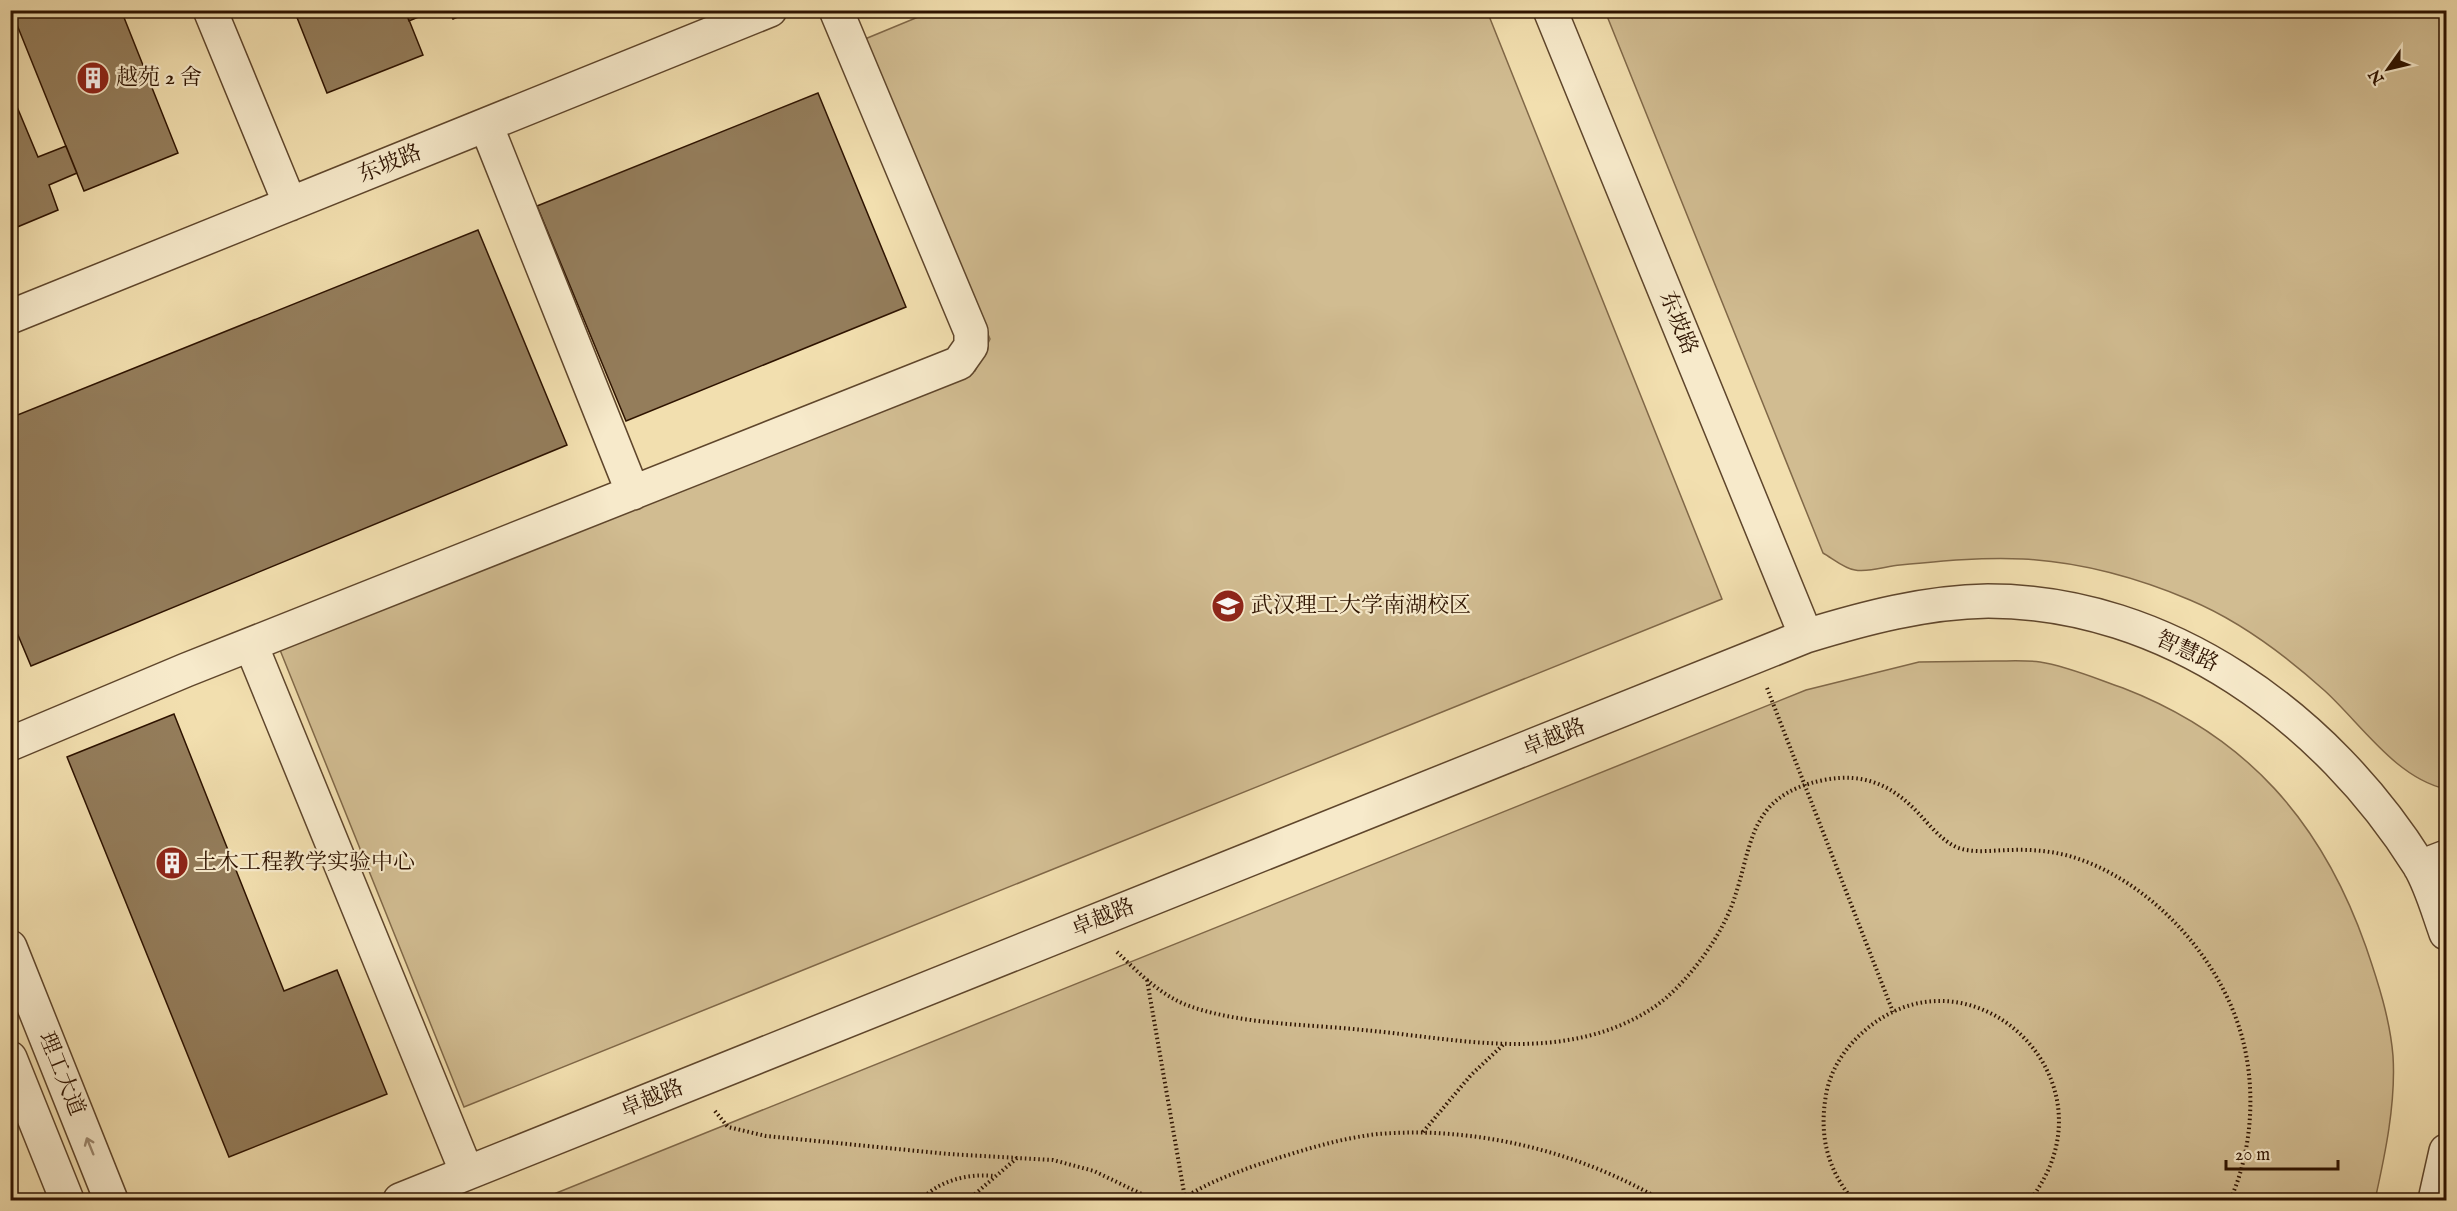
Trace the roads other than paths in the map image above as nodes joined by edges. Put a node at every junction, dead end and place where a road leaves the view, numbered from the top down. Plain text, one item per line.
1 (210, 10) edge
2 (770, 10) edge
3 (836, 10) edge
4 (1550, 10) edge
5 (486, 125) junction
6 (290, 204) junction
7 (10, 317) edge
8 (633, 493) junction
9 (1806, 636) junction
10 (251, 645) junction
11 (10, 744) edge
12 (2433, 862) edge
13 (2446, 933) edge
14 (10, 947) edge
15 (10, 1058) edge
16 (2446, 1151) edge
17 (467, 1173) junction
18 (67, 1200) edge
19 (111, 1200) edge
20 (400, 1200) edge
21 (2435, 1200) edge

1 - 6 street
2 - 5 street, 东坡路
3 - 8 street
4 - 9 street, 东坡路
5 - 6 street, 东坡路
5 - 8 street
6 - 7 street, 东坡路
8 - 10 street
9 - 12 street, 智慧路
9 - 17 street, 卓越路
10 - 11 street
10 - 17 street
12 - 13 street, 智慧路
19 -> 14 street, 理工大道
15 - 18 street, 理工大道
16 - 21 street
17 - 20 street, 卓越路

